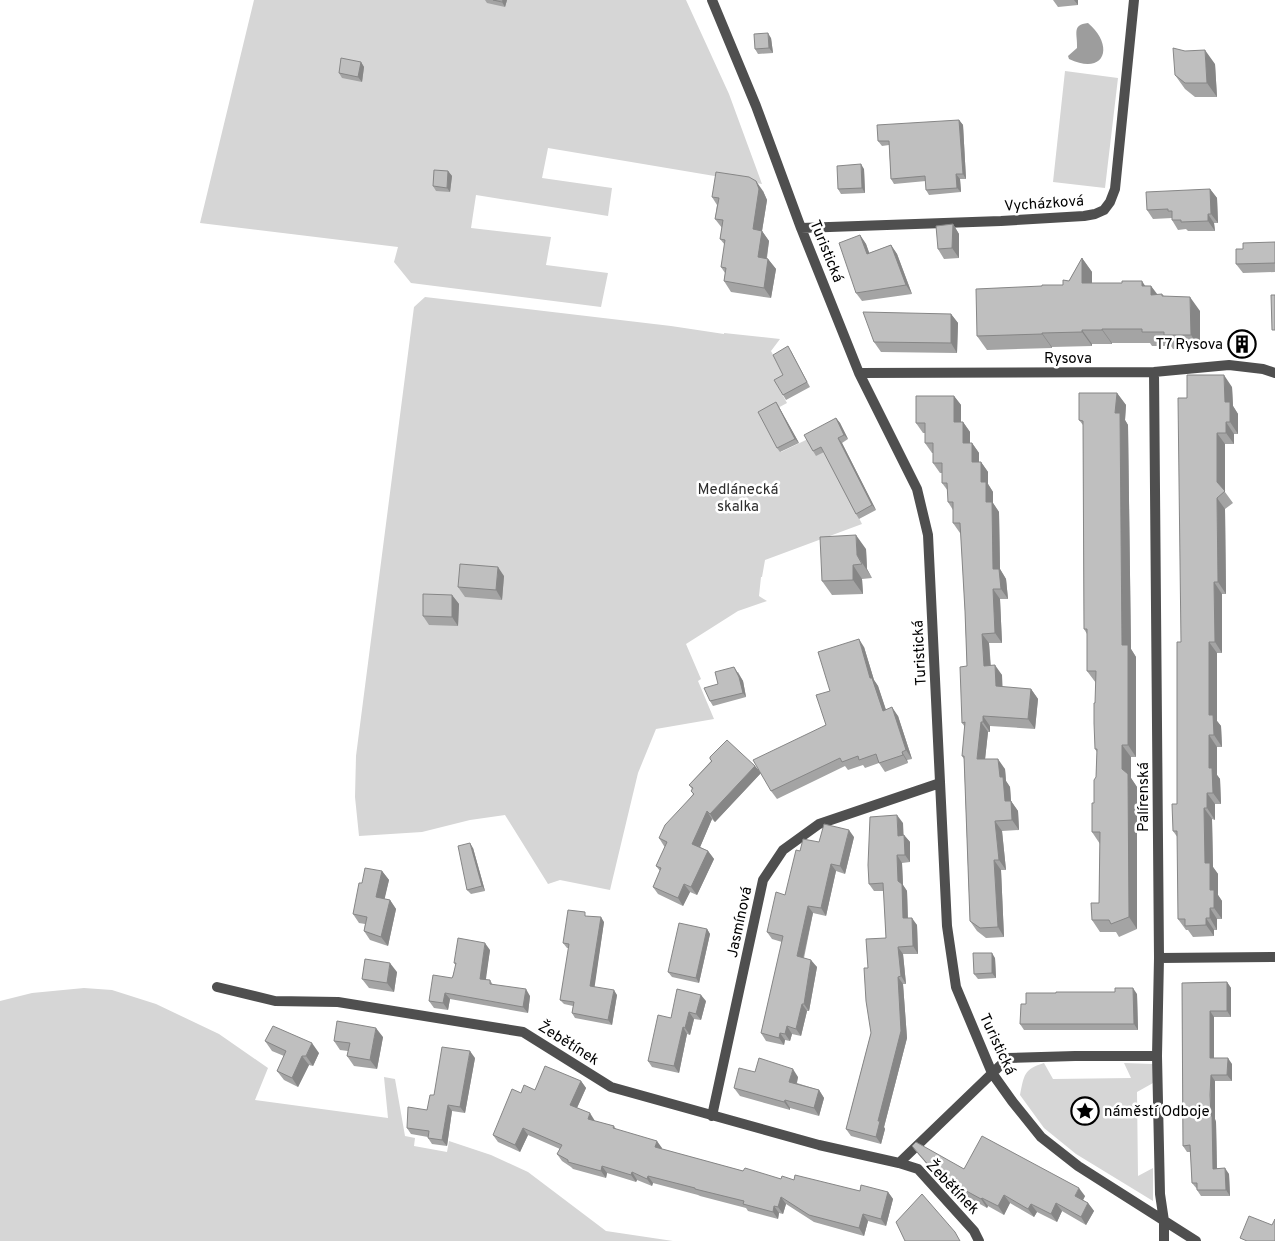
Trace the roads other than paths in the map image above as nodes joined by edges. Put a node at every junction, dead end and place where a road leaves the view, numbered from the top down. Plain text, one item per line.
1 (712, 0) edge
2 (1134, 0) edge
3 (801, 228) junction
4 (1154, 372) junction
5 (859, 373) junction
6 (1275, 373) edge
7 (940, 783) junction
8 (1275, 957) edge
9 (1159, 958) junction
10 (216, 986) dead end
11 (1157, 1056) junction
12 (992, 1073) junction
13 (712, 1116) junction
14 (899, 1164) junction
15 (1164, 1221) junction
16 (979, 1241) edge
17 (1164, 1241) edge
18 (1196, 1241) edge

1 - 3 street, Turistická
2 - 3 street, Vycházková
3 - 5 street, Turistická
4 - 5 street, Rysova
4 - 6 street, Rysova
4 - 9 street, Palírenská
5 - 7 street, Turistická
7 - 12 street, Turistická
7 - 13 street, Jasmínová
8 - 9 street
9 - 11 street, Palírenská
10 - 13 street, Žebětínek
11 - 12 street
11 - 15 street, Palírenská
12 - 14 street, Žebětínek
12 - 15 street, Turistická
13 - 14 street, Žebětínek
14 - 16 street, Žebětínek
15 - 17 street, Palírenská
15 - 18 street, Turistická

